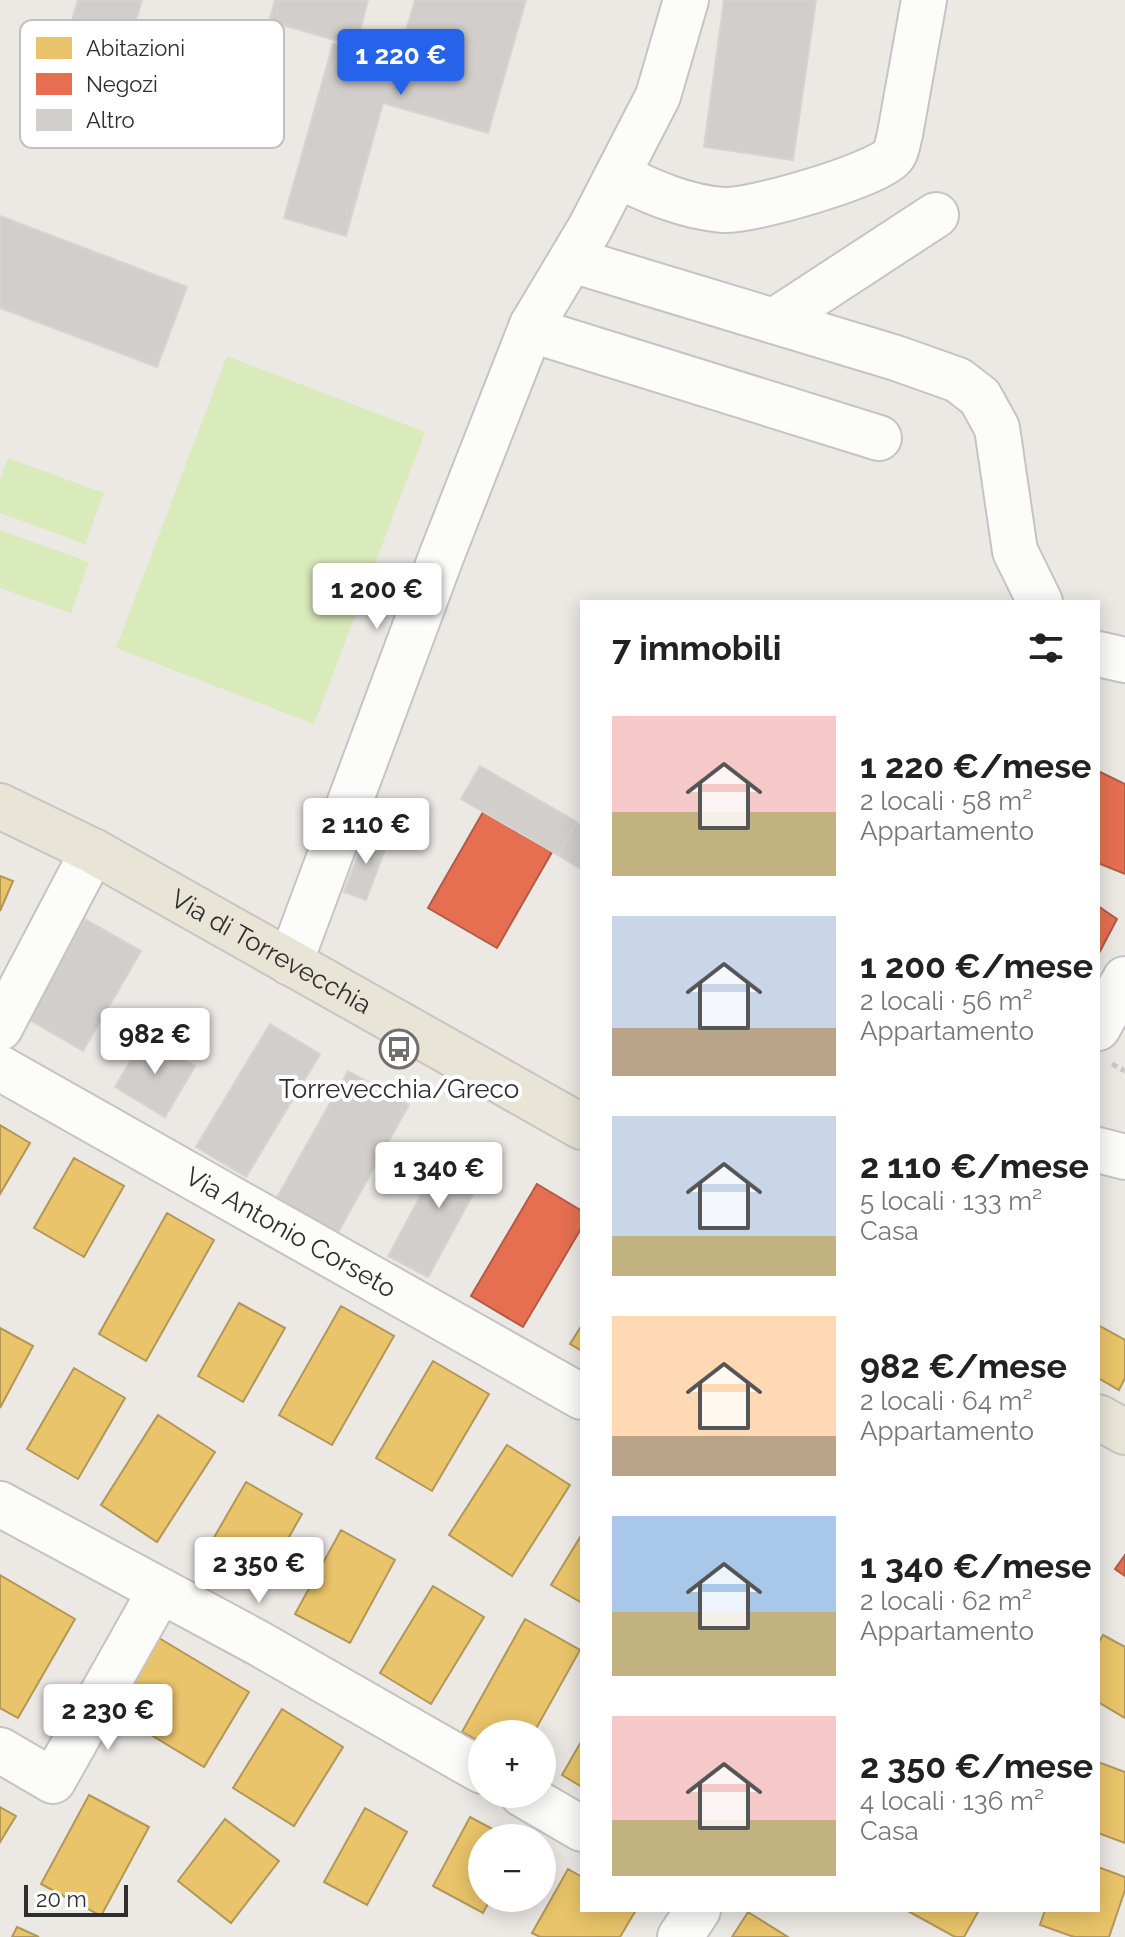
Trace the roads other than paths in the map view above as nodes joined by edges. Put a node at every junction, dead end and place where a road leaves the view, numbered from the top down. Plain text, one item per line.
1 (686, 0) edge
2 (924, 0) edge
3 (618, 176) junction
4 (936, 215) dead end
5 (572, 260) junction
6 (774, 321) junction
7 (532, 325) junction
8 (879, 438) dead end
9 (1039, 600) edge
10 (1100, 654) edge
11 (1125, 660) edge
12 (0, 806) edge
13 (93, 851) junction
14 (290, 963) junction
15 (1125, 979) edge
16 (1100, 1024) edge
17 (0, 1028) edge
18 (0, 1068) edge
19 (580, 1126) edge
20 (1100, 1151) edge
21 (1125, 1157) edge
22 (580, 1396) edge
23 (1100, 1418) edge
24 (1125, 1432) edge
25 (0, 1504) edge
26 (160, 1591) junction
27 (0, 1750) edge
28 (468, 1763) edge
29 (546, 1808) edge
30 (580, 1828) edge
31 (697, 1912) edge
32 (680, 1937) edge

1 - 3 street
2 - 3 street
3 - 5 street
4 - 6 street
5 - 6 street
5 - 7 street
6 - 9 street
7 - 8 street
7 - 14 street
10 - 11 street
12 - 13 main road, Via di Torrevecchia
13 - 14 main road, Via di Torrevecchia
13 - 17 street
14 - 19 main road, Via di Torrevecchia
15 - 16 street
18 - 22 street, Via Antonio Corseto
20 - 21 street
23 - 24 main road
25 - 26 street
26 - 27 street
26 - 28 street
29 - 30 street
31 - 32 street

